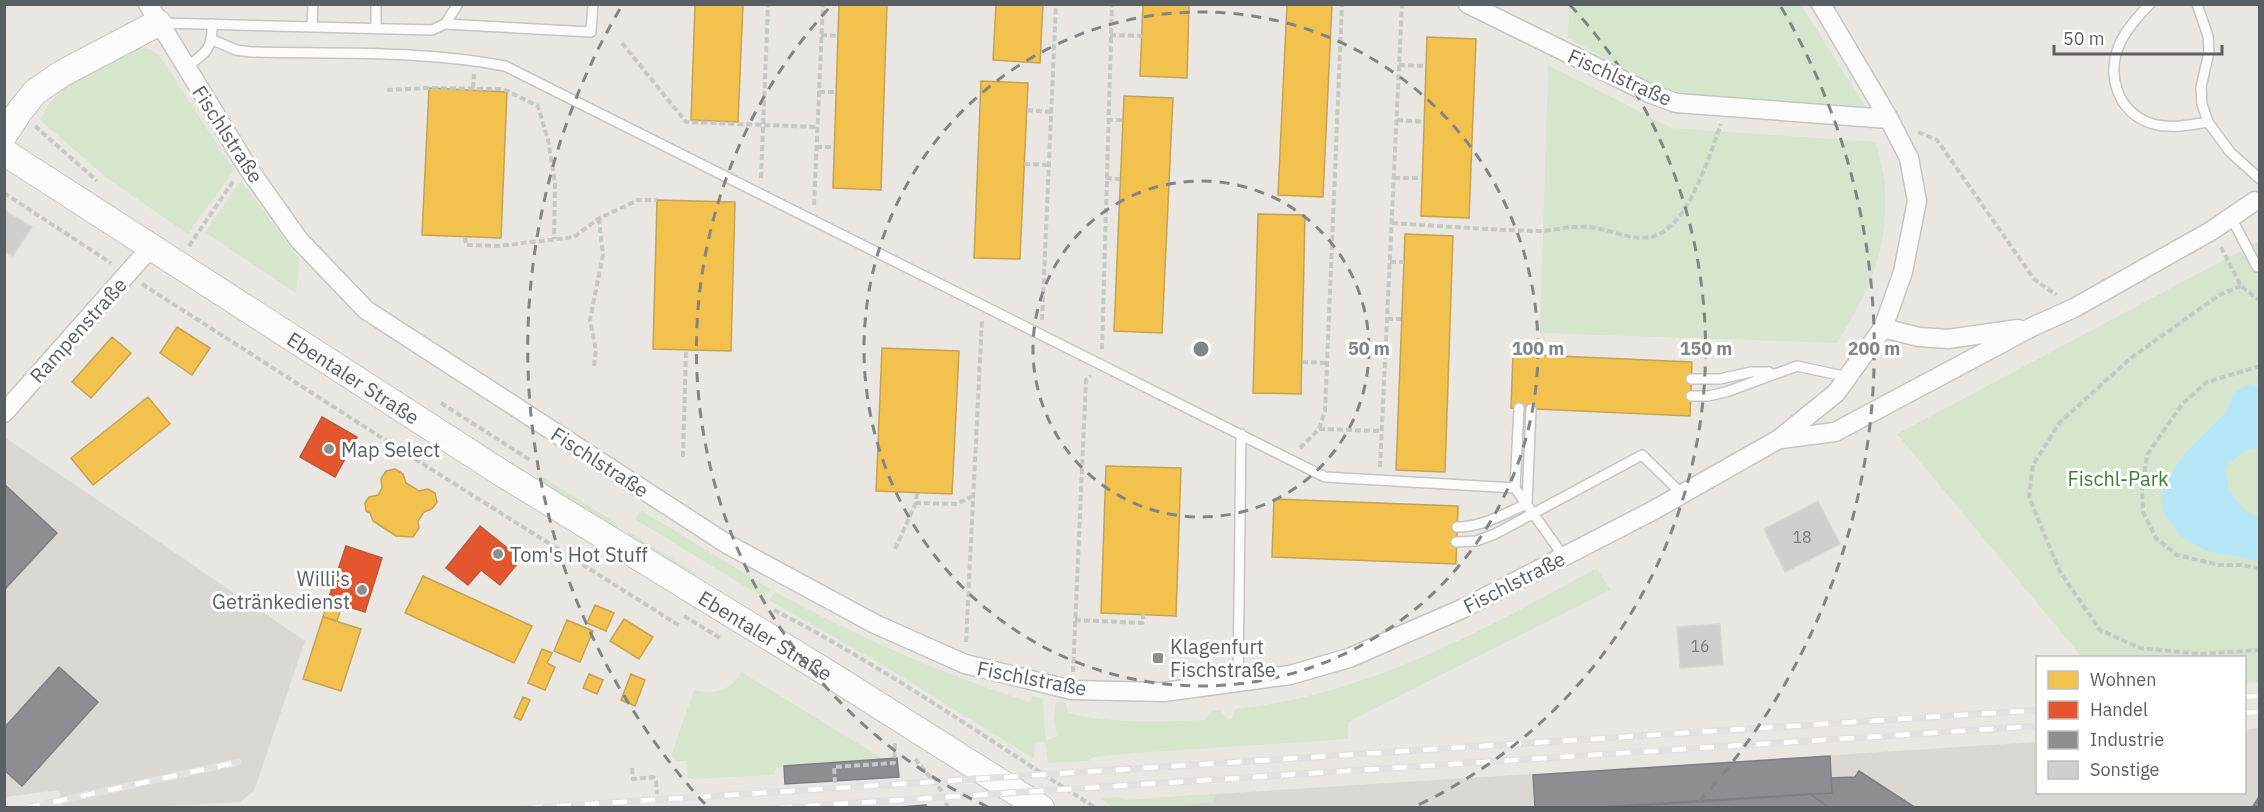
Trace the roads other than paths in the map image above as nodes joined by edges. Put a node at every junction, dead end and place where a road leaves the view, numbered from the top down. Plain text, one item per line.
1 (313, 4) edge
2 (376, 4) edge
3 (458, 4) edge
4 (592, 4) edge
5 (1468, 4) edge
6 (1821, 4) edge
7 (2150, 4) edge
8 (2196, 4) edge
9 (153, 14) edge
10 (212, 24) junction
11 (445, 24) junction
12 (312, 27) junction
13 (376, 28) junction
14 (213, 40) junction
15 (185, 68) junction
16 (1889, 119) junction
17 (2208, 122) junction
18 (4, 135) edge
19 (4, 152) edge
20 (2259, 179) edge
21 (2254, 201) dead end
22 (2231, 217) junction
23 (151, 247) junction
24 (2259, 267) edge
25 (2032, 327) junction
26 (1882, 328) junction
27 (1778, 372) junction
28 (1848, 377) junction
29 (1692, 380) dead end
30 (1691, 396) dead end
31 (1518, 408) dead end
32 (1531, 409) dead end
33 (4, 413) edge
34 (1241, 434) junction
35 (1779, 439) junction
36 (1515, 488) junction
37 (1682, 494) junction
38 (1527, 504) junction
39 (1534, 514) junction
40 (1457, 527) dead end
41 (1456, 542) dead end
42 (1564, 557) junction
43 (1238, 683) junction
44 (1041, 807) edge

1 - 12 lane
2 - 13 lane
3 - 11 lane
4 - 11 lane
5 - 16 street, Fischlstraße
6 - 16 street, Fischlstraße
7 - 17 lane
8 - 17 lane
9 - 10 lane
9 - 15 street, Fischlstraße
9 - 18 main road
10 - 12 lane
10 - 14 lane
11 - 13 lane
12 - 13 lane
14 - 15 lane
14 - 34 lane
15 - 43 street, Fischlstraße
16 - 26 street, Fischlstraße
17 - 20 lane
19 - 23 main road, Ebentaler Straße
21 - 22 street
22 - 24 lane
22 - 25 street
23 - 33 street, Rampenstraße
23 - 44 main road, Ebentaler Straße
25 - 26 street
25 - 35 street
26 - 28 street, Fischlstraße
27 - 28 lane
27 - 29 lane
27 - 30 lane
28 - 35 street, Fischlstraße
31 - 36 lane
32 - 38 lane
34 - 36 lane
34 - 43 lane
35 - 37 street, Fischlstraße
36 - 38 lane
37 - 39 lane
37 - 42 street, Fischlstraße
38 - 39 lane
38 - 40 lane
39 - 41 lane
39 - 42 lane
42 - 43 street, Fischlstraße

